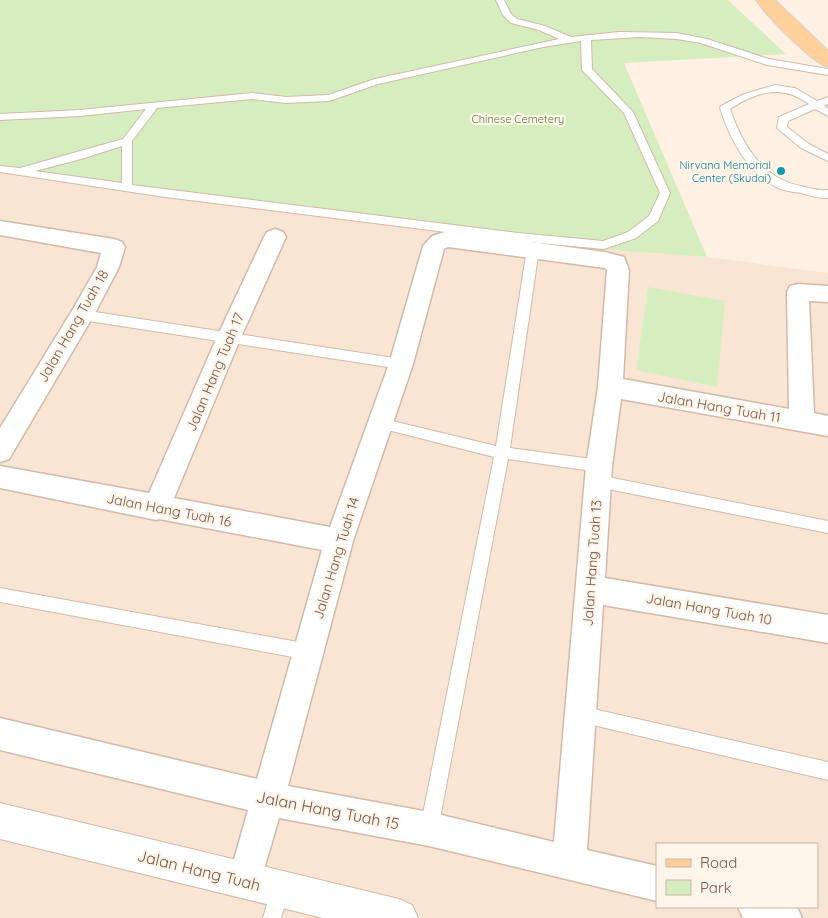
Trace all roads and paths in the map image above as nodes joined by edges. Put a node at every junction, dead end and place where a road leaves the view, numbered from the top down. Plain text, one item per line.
1 (500, 0) edge
2 (765, 0) edge
3 (789, 0) edge
4 (568, 39) junction
5 (586, 39) junction
6 (828, 42) edge
7 (828, 61) edge
8 (828, 72) edge
9 (828, 100) edge
10 (154, 106) junction
11 (816, 106) junction
12 (828, 113) edge
13 (0, 117) edge
14 (127, 141) junction
15 (828, 158) edge
16 (0, 169) edge
17 (17, 171) junction
18 (127, 188) junction
19 (828, 194) edge
20 (0, 228) edge
21 (275, 237) dead end
22 (533, 249) junction
23 (828, 294) edge
24 (82, 315) junction
25 (229, 338) junction
26 (401, 364) junction
27 (610, 387) junction
28 (802, 422) junction
29 (380, 423) junction
30 (828, 426) edge
31 (0, 451) edge
32 (502, 453) junction
33 (598, 474) junction
34 (0, 477) edge
35 (156, 508) junction
36 (828, 527) edge
37 (339, 541) junction
38 (590, 589) junction
39 (0, 595) edge
40 (828, 629) edge
41 (309, 652) junction
42 (580, 714) junction
43 (0, 734) edge
44 (828, 771) edge
45 (269, 799) junction
46 (0, 821) edge
47 (429, 829) junction
48 (569, 863) junction
49 (245, 881) junction
50 (656, 884) edge
51 (276, 904) edge
52 (759, 908) edge
53 (399, 918) edge
54 (784, 918) edge

1 - 4 lane
2 - 7 main road
3 - 6 main road
4 - 5 lane
4 - 10 lane
5 - 8 lane
5 - 18 lane
9 - 11 lane
10 - 13 lane
10 - 14 lane
11 - 12 lane
11 - 15 lane
11 - 19 lane
14 - 17 lane
14 - 18 lane
16 - 17 lane
17 - 18 lane
20 - 24 street, Jalan Hang Tuah 18
21 - 25 street, Jalan Hang Tuah 17
22 - 26 street, Jalan Hang Tuah 14
22 - 27 street, Jalan Hang Tuah 13
22 - 32 lane
23 - 28 street
24 - 25 lane
24 - 31 street, Jalan Hang Tuah 18
25 - 26 lane
25 - 35 street, Jalan Hang Tuah 17
26 - 29 street, Jalan Hang Tuah 14
27 - 28 street, Jalan Hang Tuah 11
27 - 33 street, Jalan Hang Tuah 13
28 - 30 street, Jalan Hang Tuah 11
29 - 32 lane
29 - 37 street, Jalan Hang Tuah 14
32 - 33 lane
32 - 47 lane
33 - 36 lane
33 - 38 street, Jalan Hang Tuah 13
34 - 35 street, Jalan Hang Tuah 16
35 - 37 street, Jalan Hang Tuah 16
37 - 41 street, Jalan Hang Tuah 14
38 - 40 street, Jalan Hang Tuah 10
38 - 42 street, Jalan Hang Tuah 13
39 - 41 lane
41 - 45 street, Jalan Hang Tuah 14
42 - 44 lane
42 - 48 street, Jalan Hang Tuah 13
43 - 45 street, Jalan Hang Tuah 15
45 - 47 street, Jalan Hang Tuah 15
45 - 49 street, Jalan Hang Tuah 14
46 - 49 street, Jalan Hang Tuah
47 - 48 street, Jalan Hang Tuah 15
48 - 50 street, Jalan Hang Tuah 15
49 - 51 street, Jalan Hang Tuah
51 - 53 street, Jalan Hang Tuah
52 - 54 street

